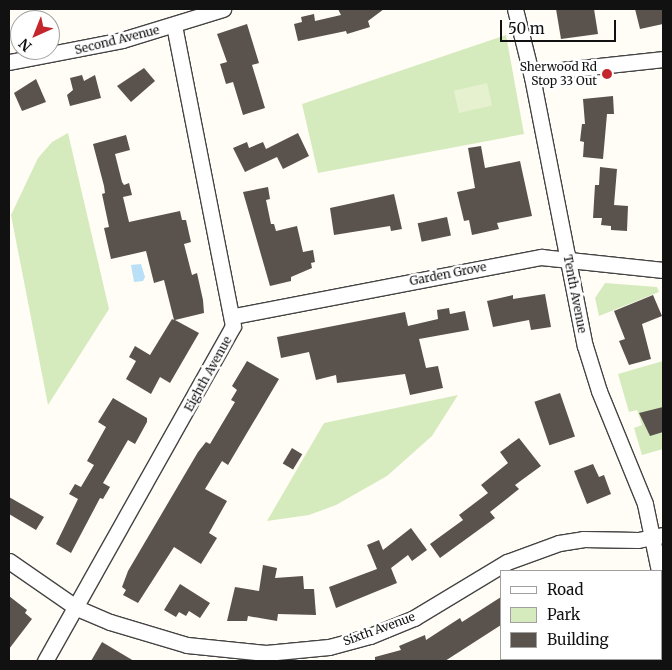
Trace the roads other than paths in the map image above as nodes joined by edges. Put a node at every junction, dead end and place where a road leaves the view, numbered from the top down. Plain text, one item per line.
1 (223, 9) edge
2 (515, 9) edge
3 (174, 26) junction
4 (663, 59) edge
5 (9, 62) edge
6 (532, 77) junction
7 (568, 258) junction
8 (663, 270) edge
9 (234, 316) junction
10 (658, 536) edge
11 (9, 561) edge
12 (659, 570) edge
13 (77, 608) junction
14 (46, 661) edge

1 - 3 street, Second Avenue
2 - 6 street, Tenth Avenue
3 - 5 street, Second Avenue
3 - 9 street, Eighth Avenue
4 - 6 street
6 - 7 street, Tenth Avenue
7 - 8 street, Garden Grove
7 - 9 street, Garden Grove
7 - 10 street, Tenth Avenue
9 - 13 street, Eighth Avenue
10 - 12 street, Tenth Avenue
10 - 13 street, Sixth Avenue
11 - 13 street, Sixth Avenue
13 - 14 street, Eighth Avenue

